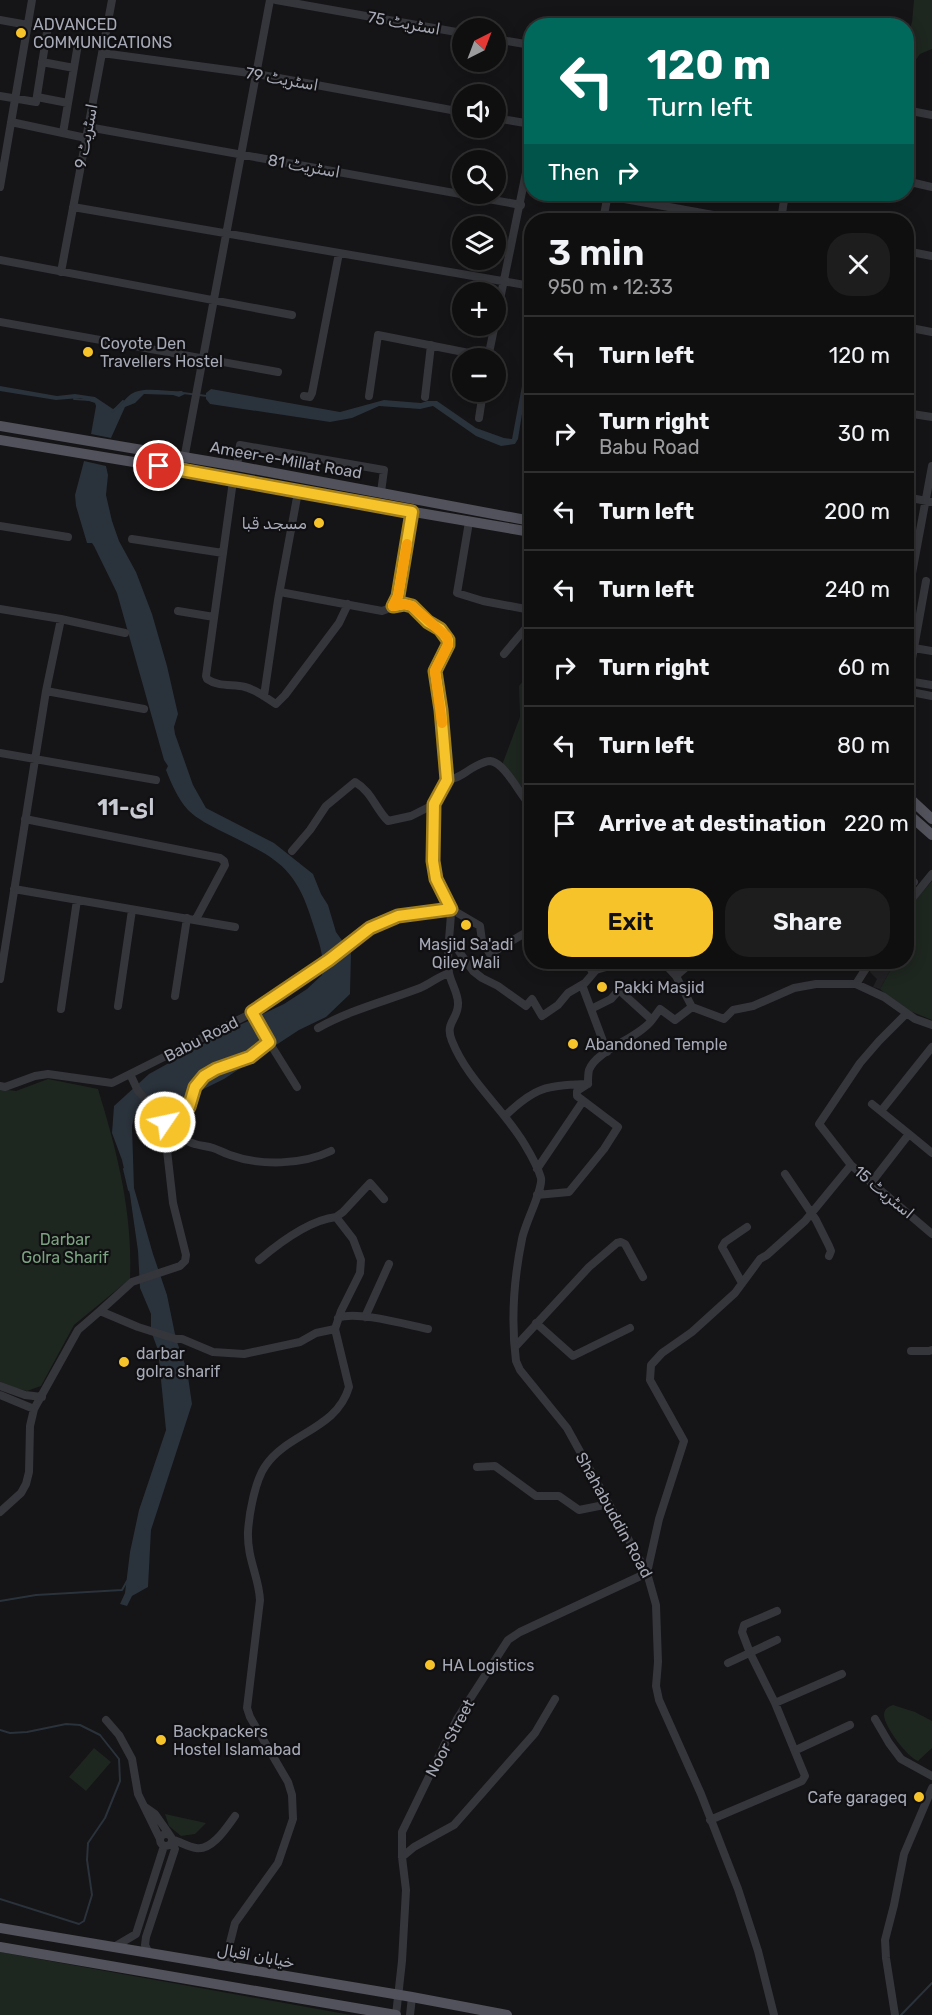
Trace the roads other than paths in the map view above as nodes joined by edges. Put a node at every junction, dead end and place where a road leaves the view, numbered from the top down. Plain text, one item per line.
1 (32, 0) edge
2 (112, 0) edge
3 (270, 0) edge
4 (281, 0) edge
5 (0, 20) edge
6 (28, 25) junction
7 (452, 31) edge
8 (47, 32) dead end
9 (506, 41) edge
10 (78, 44) dead end
11 (524, 44) edge
12 (102, 53) junction
13 (42, 62) junction
14 (74, 68) junction
15 (257, 74) junction
16 (0, 96) edge
17 (37, 97) junction
18 (15, 99) junction
19 (68, 103) junction
20 (452, 110) edge
21 (914, 112) edge
22 (932, 115) edge
23 (506, 120) edge
24 (11, 122) junction
25 (524, 123) edge
26 (88, 127) junction
27 (63, 133) junction
28 (86, 138) junction
29 (241, 155) junction
30 (1, 170) edge
31 (914, 184) edge
32 (0, 187) edge
33 (932, 187) edge
34 (524, 188) edge
35 (640, 201) edge
36 (521, 205) junction
37 (73, 207) junction
38 (704, 213) edge
39 (227, 234) junction
40 (339, 253) junction
41 (914, 253) edge
42 (932, 256) edge
43 (0, 260) edge
44 (61, 272) junction
45 (505, 282) joint
46 (506, 282) edge
47 (524, 285) edge
48 (214, 301) junction
49 (292, 315) dead end
50 (0, 322) edge
51 (914, 329) edge
52 (932, 332) edge
53 (432, 345) junction
54 (452, 350) edge
55 (203, 358) junction
56 (278, 372) dead end
57 (304, 396) dead end
58 (369, 396) dead end
59 (425, 397) dead end
60 (481, 402) edge
61 (914, 414) edge
62 (932, 417) edge
63 (479, 418) dead end
64 (0, 426) edge
65 (0, 440) edge
66 (184, 457) junction
67 (237, 466) junction
68 (932, 466) edge
69 (182, 470) junction
70 (233, 481) junction
71 (298, 492) junction
72 (381, 492) junction
73 (914, 498) edge
74 (929, 501) edge
75 (378, 506) junction
76 (412, 512) junction
77 (524, 520) edge
78 (469, 522) junction
79 (0, 526) edge
80 (524, 531) edge
81 (68, 537) dead end
82 (132, 539) dead end
83 (223, 553) junction
84 (914, 560) edge
85 (914, 580) edge
86 (929, 582) edge
87 (280, 592) junction
88 (348, 604) junction
89 (393, 606) junction
90 (0, 609) edge
91 (524, 609) edge
92 (178, 611) dead end
93 (214, 617) junction
94 (61, 619) junction
95 (524, 630) edge
96 (125, 633) dead end
97 (914, 648) joint
98 (932, 651) edge
99 (504, 654) dead end
100 (914, 682) edge
101 (932, 685) edge
102 (46, 691) junction
103 (914, 693) edge
104 (264, 696) junction
105 (932, 696) edge
106 (144, 709) dead end
107 (0, 753) edge
108 (36, 760) junction
109 (156, 780) dead end
110 (447, 780) junction
111 (524, 798) edge
112 (914, 802) edge
113 (434, 804) junction
114 (25, 819) junction
115 (914, 819) edge
116 (932, 819) edge
117 (932, 835) edge
118 (292, 851) dead end
119 (932, 874) edge
120 (14, 890) junction
121 (914, 896) edge
122 (77, 900) junction
123 (451, 909) junction
124 (132, 910) junction
125 (191, 919) junction
126 (235, 927) dead end
127 (524, 934) edge
128 (450, 939) junction
129 (591, 969) edge
130 (598, 969) edge
131 (670, 969) edge
132 (684, 969) edge
133 (866, 969) edge
134 (449, 973) junction
135 (593, 973) junction
136 (676, 976) junction
137 (0, 979) edge
138 (582, 984) junction
139 (856, 984) junction
140 (175, 996) dead end
141 (118, 1006) dead end
142 (692, 1007) junction
143 (61, 1009) dead end
144 (591, 1009) junction
145 (252, 1012) junction
146 (906, 1014) junction
147 (652, 1020) junction
148 (932, 1025) edge
149 (318, 1028) dead end
150 (268, 1039) junction
151 (932, 1047) edge
152 (607, 1052) junction
153 (130, 1074) junction
154 (588, 1084) junction
155 (0, 1086) edge
156 (297, 1088) dead end
157 (583, 1101) junction
158 (872, 1104) dead end
159 (881, 1111) junction
160 (506, 1116) junction
161 (166, 1121) junction
162 (909, 1134) junction
163 (331, 1150) dead end
164 (932, 1153) edge
165 (851, 1166) junction
166 (537, 1169) junction
167 (785, 1174) dead end
168 (871, 1183) junction
169 (537, 1195) junction
170 (384, 1199) dead end
171 (811, 1212) junction
172 (336, 1217) junction
173 (747, 1227) dead end
174 (932, 1233) edge
175 (829, 1256) dead end
176 (259, 1260) dead end
177 (389, 1264) dead end
178 (644, 1277) dead end
179 (742, 1283) junction
180 (99, 1311) junction
181 (365, 1317) junction
182 (338, 1318) junction
183 (536, 1323) junction
184 (630, 1328) dead end
185 (335, 1329) junction
186 (428, 1329) dead end
187 (515, 1347) junction
188 (932, 1350) edge
189 (910, 1351) dead end
190 (0, 1386) edge
191 (0, 1395) edge
192 (42, 1397) junction
193 (34, 1409) junction
194 (477, 1467) dead end
195 (609, 1504) junction
196 (0, 1512) edge
197 (647, 1573) junction
198 (777, 1611) dead end
199 (777, 1640) dead end
200 (750, 1653) junction
201 (728, 1663) dead end
202 (842, 1674) dead end
203 (555, 1700) dead end
204 (775, 1703) junction
205 (875, 1719) dead end
206 (106, 1720) dead end
207 (850, 1725) dead end
208 (796, 1750) junction
209 (931, 1772) edge
210 (932, 1788) edge
211 (235, 1816) dead end
212 (710, 1820) junction
213 (168, 1841) junction
214 (402, 1857) junction
215 (5, 1928) edge
216 (77, 1941) junction
217 (0, 1947) edge
218 (114, 1947) junction
219 (148, 1953) junction
220 (74, 1959) junction
221 (224, 1966) junction
222 (221, 1984) junction
223 (398, 1995) junction
224 (412, 1996) junction
225 (396, 2015) edge
226 (410, 2015) edge
227 (504, 2015) edge
228 (774, 2015) edge
229 (895, 2015) edge

1 - 6 street
2 - 12 street, اسٹریٹ 9
3 - 15 street
4 - 7 street, اسٹریٹ 75
5 - 6 street
6 - 18 street
8 - 13 street
9 - 11 street
10 - 14 street
12 - 15 street, اسٹریٹ 79
12 - 26 street, اسٹریٹ 9
13 - 14 street
13 - 17 street
14 - 19 street
15 - 20 street, اسٹریٹ 79
15 - 29 street
16 - 18 street
17 - 18 street
17 - 19 street
18 - 24 street
19 - 27 street
21 - 22 street
23 - 25 street
24 - 27 street
24 - 30 street
26 - 28 street, اسٹریٹ 9
26 - 29 street, اسٹریٹ 81
27 - 28 street
28 - 37 street, اسٹریٹ 9
29 - 36 street, اسٹریٹ 81
29 - 39 street
30 - 32 street
31 - 33 street
34 - 36 street
35 - 38 street
36 - 45 street
37 - 39 street
37 - 44 street, اسٹریٹ 9
39 - 40 street
39 - 48 street
40 - 45 street
40 - 57 street
41 - 42 street
43 - 44 street
44 - 48 street
46 - 47 street
48 - 49 street
48 - 55 street
50 - 55 street
51 - 52 street
53 - 54 street
53 - 58 street
53 - 59 street
55 - 56 street
55 - 66 street
60 - 63 street
61 - 62 street
64 - 66 main road, Ameer-e-Millat Road
65 - 69 main road, Ameer-e-Millat Road
66 - 67 main road, Ameer-e-Millat Road
66 - 69 street
67 - 72 main road, Ameer-e-Millat Road
67 - 72 street
68 - 74 street
69 - 70 main road, Ameer-e-Millat Road
70 - 71 main road, Ameer-e-Millat Road
70 - 83 street
71 - 75 main road, Ameer-e-Millat Road
71 - 87 street
72 - 75 main road
72 - 77 main road, Ameer-e-Millat Road
73 - 74 street
74 - 84 street
75 - 76 main road, Ameer-e-Millat Road
76 - 78 main road, Ameer-e-Millat Road
76 - 89 street
78 - 80 main road, Ameer-e-Millat Road
78 - 91 street
79 - 81 street
82 - 83 street
83 - 93 street
85 - 86 street
86 - 97 street
87 - 88 street
87 - 104 street
88 - 89 street
88 - 104 street
89 - 110 street
90 - 94 street
92 - 93 street
93 - 104 street
94 - 96 street
94 - 102 street
95 - 99 street
97 - 98 street
100 - 101 street
102 - 106 street
102 - 108 street
103 - 105 street
107 - 108 street
108 - 109 street
108 - 114 street
110 - 111 street
110 - 113 street
112 - 116 main road
113 - 118 street
113 - 123 street
114 - 120 street
114 - 125 street
115 - 117 main road
119 - 121 street
120 - 122 street
120 - 137 street
122 - 124 street
122 - 143 street
123 - 127 street
123 - 128 street
123 - 145 street, Babu Road
124 - 125 street
124 - 141 street
125 - 126 street
125 - 140 street
128 - 134 street
128 - 138 street
129 - 135 street
130 - 135 street
131 - 136 street
132 - 136 street
133 - 139 street
134 - 149 street
134 - 160 street
135 - 138 street
136 - 142 street
138 - 144 street
139 - 142 street
139 - 146 street
142 - 147 street
144 - 147 street
144 - 152 street
145 - 150 street
145 - 153 street, Babu Road
146 - 148 street
146 - 165 street, اسٹریٹ 15
147 - 152 street
150 - 156 street
150 - 161 street
151 - 159 street
152 - 154 street
153 - 155 street, Babu Road
153 - 161 street
154 - 157 street
154 - 160 street
157 - 166 street
157 - 169 street
158 - 159 street
159 - 162 street
160 - 166 street
161 - 163 street
161 - 180 street
162 - 164 street
162 - 168 street
165 - 168 street, اسٹریٹ 15
165 - 171 street
166 - 169 street
167 - 171 street
168 - 174 street, اسٹریٹ 15
169 - 187 street, Shahabuddin Road
170 - 172 street
171 - 175 street
171 - 179 street
172 - 176 street
172 - 182 street
173 - 179 street
177 - 181 street
178 - 183 street
179 - 197 street
180 - 185 street
180 - 192 street
181 - 182 street
181 - 186 street
182 - 185 street
183 - 184 street
183 - 187 street
185 - 221 street
187 - 195 street, Shahabuddin Road
188 - 189 street
190 - 192 street
191 - 193 street
192 - 193 street
193 - 196 street
194 - 195 street
195 - 197 street, Shahabuddin Road
197 - 212 street, Shahabuddin Road
197 - 214 street, Noor Street
198 - 200 street
199 - 200 street
200 - 201 street
200 - 204 street
202 - 204 street
203 - 214 street
204 - 208 street
205 - 209 street
206 - 213 street
207 - 208 street
208 - 212 street
210 - 229 street
211 - 213 street
212 - 228 street, Shahabuddin Road
213 - 218 street
213 - 219 street
214 - 223 street, Noor Street
215 - 216 main road, خیابان اقبال
216 - 218 main road, خیابان اقبال
216 - 220 main road
217 - 220 main road, خیابان اقبال
218 - 219 main road, خیابان اقبال
219 - 221 main road, خیابان اقبال
220 - 222 main road, خیابان اقبال
221 - 222 main road
221 - 223 main road, خیابان اقبال
222 - 225 main road, خیابان اقبال
223 - 224 main road, خیابان اقبال
223 - 225 street, Noor Street
224 - 226 street
224 - 227 main road, خیابان اقبال

